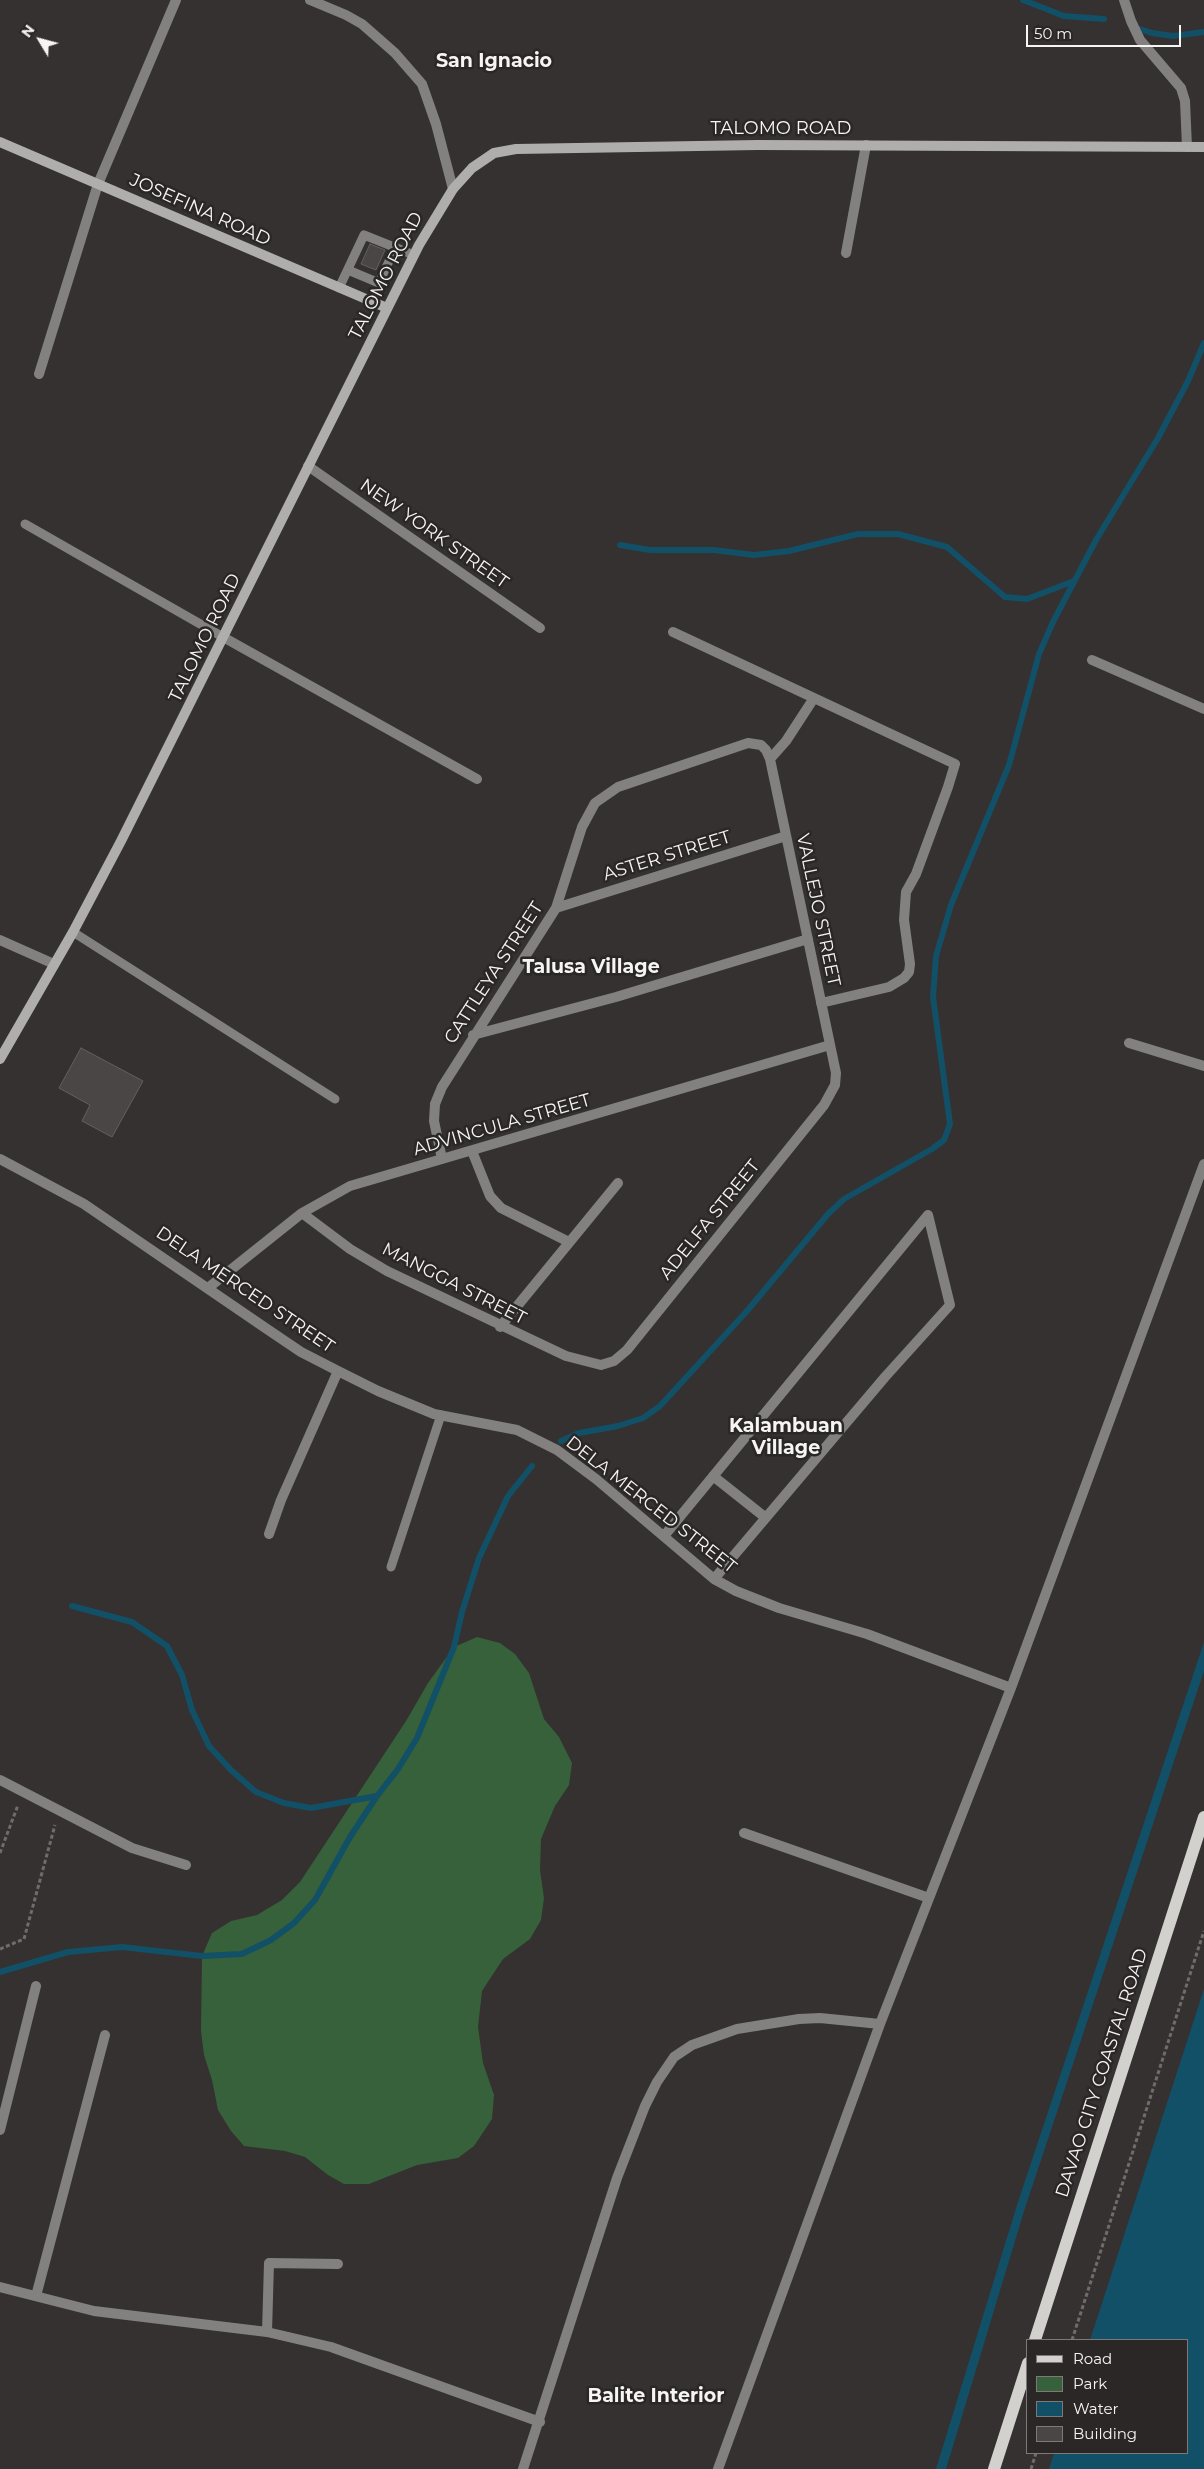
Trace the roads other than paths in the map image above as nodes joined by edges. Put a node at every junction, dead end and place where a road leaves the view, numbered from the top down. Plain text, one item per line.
1 (176, 0) edge
2 (310, 0) edge
3 (1124, 0) edge
4 (0, 142) edge
5 (866, 145) junction
6 (1187, 147) junction
7 (1204, 147) edge
8 (98, 184) junction
9 (453, 189) junction
10 (395, 248) junction
11 (846, 253) dead end
12 (414, 255) junction
13 (348, 270) junction
14 (339, 288) junction
15 (387, 308) junction
16 (39, 374) dead end
17 (308, 466) junction
18 (25, 524) dead end
19 (540, 628) dead end
20 (672, 632) dead end
21 (223, 637) junction
22 (1092, 660) dead end
23 (814, 698) junction
24 (1204, 709) edge
25 (761, 745) joint
26 (770, 758) junction
27 (477, 779) dead end
28 (786, 836) junction
29 (556, 908) junction
30 (73, 932) junction
31 (0, 940) edge
32 (808, 940) junction
33 (54, 964) junction
34 (821, 1003) junction
35 (473, 1035) junction
36 (1129, 1043) dead end
37 (830, 1045) junction
38 (0, 1059) edge
39 (1204, 1066) edge
40 (835, 1085) joint
41 (335, 1099) dead end
42 (472, 1151) junction
43 (0, 1159) edge
44 (442, 1160) junction
45 (1204, 1164) edge
46 (618, 1183) dead end
47 (302, 1213) junction
48 (569, 1242) junction
49 (208, 1288) junction
50 (500, 1327) junction
51 (600, 1365) joint
52 (338, 1371) junction
53 (441, 1415) junction
54 (713, 1476) junction
55 (766, 1518) junction
56 (269, 1534) dead end
57 (664, 1536) junction
58 (391, 1567) dead end
59 (714, 1579) junction
60 (1011, 1688) junction
61 (0, 1780) edge
62 (1204, 1817) edge
63 (744, 1832) dead end
64 (186, 1865) dead end
65 (929, 1898) junction
66 (36, 1986) dead end
67 (880, 2024) junction
68 (105, 2035) dead end
69 (0, 2130) edge
70 (338, 2264) dead end
71 (0, 2287) edge
72 (36, 2296) junction
73 (267, 2332) junction
74 (1035, 2339) edge
75 (1026, 2369) edge
76 (540, 2422) junction
77 (523, 2469) edge
78 (718, 2469) edge
79 (994, 2469) edge

1 - 8 street
2 - 9 street
3 - 6 street
4 - 8 street, JOSEFINA ROAD
5 - 6 street, TALOMO ROAD
5 - 9 street, TALOMO ROAD
5 - 11 street
6 - 7 street, TALOMO ROAD
8 - 14 street, JOSEFINA ROAD
8 - 16 street
9 - 12 street, TALOMO ROAD
10 - 12 lane
10 - 13 lane
10 - 13 lane
12 - 15 street, TALOMO ROAD
13 - 14 lane
14 - 15 street, JOSEFINA ROAD
15 - 17 street, TALOMO ROAD
17 - 19 street, NEW YORK STREET
17 - 21 street, TALOMO ROAD
18 - 21 lane
20 - 23 street
21 - 27 street
21 - 30 street, TALOMO ROAD
22 - 24 street
23 - 26 street
23 - 34 street
25 - 26 street, VALLEJO STREET
25 - 29 street, CATTLEYA STREET
26 - 28 street, VALLEJO STREET
28 - 29 street, ASTER STREET
28 - 32 street, VALLEJO STREET
29 - 35 street, CATTLEYA STREET
30 - 33 street, TALOMO ROAD
30 - 41 lane
31 - 33 street
32 - 34 street, VALLEJO STREET
32 - 35 street
33 - 38 street, TALOMO ROAD
34 - 37 street, VALLEJO STREET
35 - 44 street, CATTLEYA STREET
36 - 39 street
37 - 40 street, VALLEJO STREET
37 - 42 street, ADVINCULA STREET
40 - 51 street, ADELFA STREET
42 - 44 street, ADVINCULA STREET
42 - 48 street
43 - 49 street, DELA MERCED STREET
44 - 47 street, ADVINCULA STREET
45 - 60 street
46 - 48 street
47 - 49 street, ADVINCULA STREET
47 - 50 street, MANGGA STREET
48 - 50 street
49 - 52 street, DELA MERCED STREET
50 - 51 street, MANGGA STREET
52 - 53 street, DELA MERCED STREET
52 - 56 street
53 - 57 street, DELA MERCED STREET
53 - 58 lane
54 - 55 street
54 - 55 street
54 - 57 street
55 - 59 street
57 - 59 street, DELA MERCED STREET
59 - 60 street, DELA MERCED STREET
60 - 65 street
61 - 64 street
62 - 74 main road, DAVAO CITY COASTAL ROAD
63 - 65 street
65 - 67 street
66 - 69 street
67 - 76 street
67 - 78 street
68 - 72 street
70 - 73 street
71 - 72 street
72 - 73 street
73 - 76 street
75 - 79 main road
76 - 77 street

